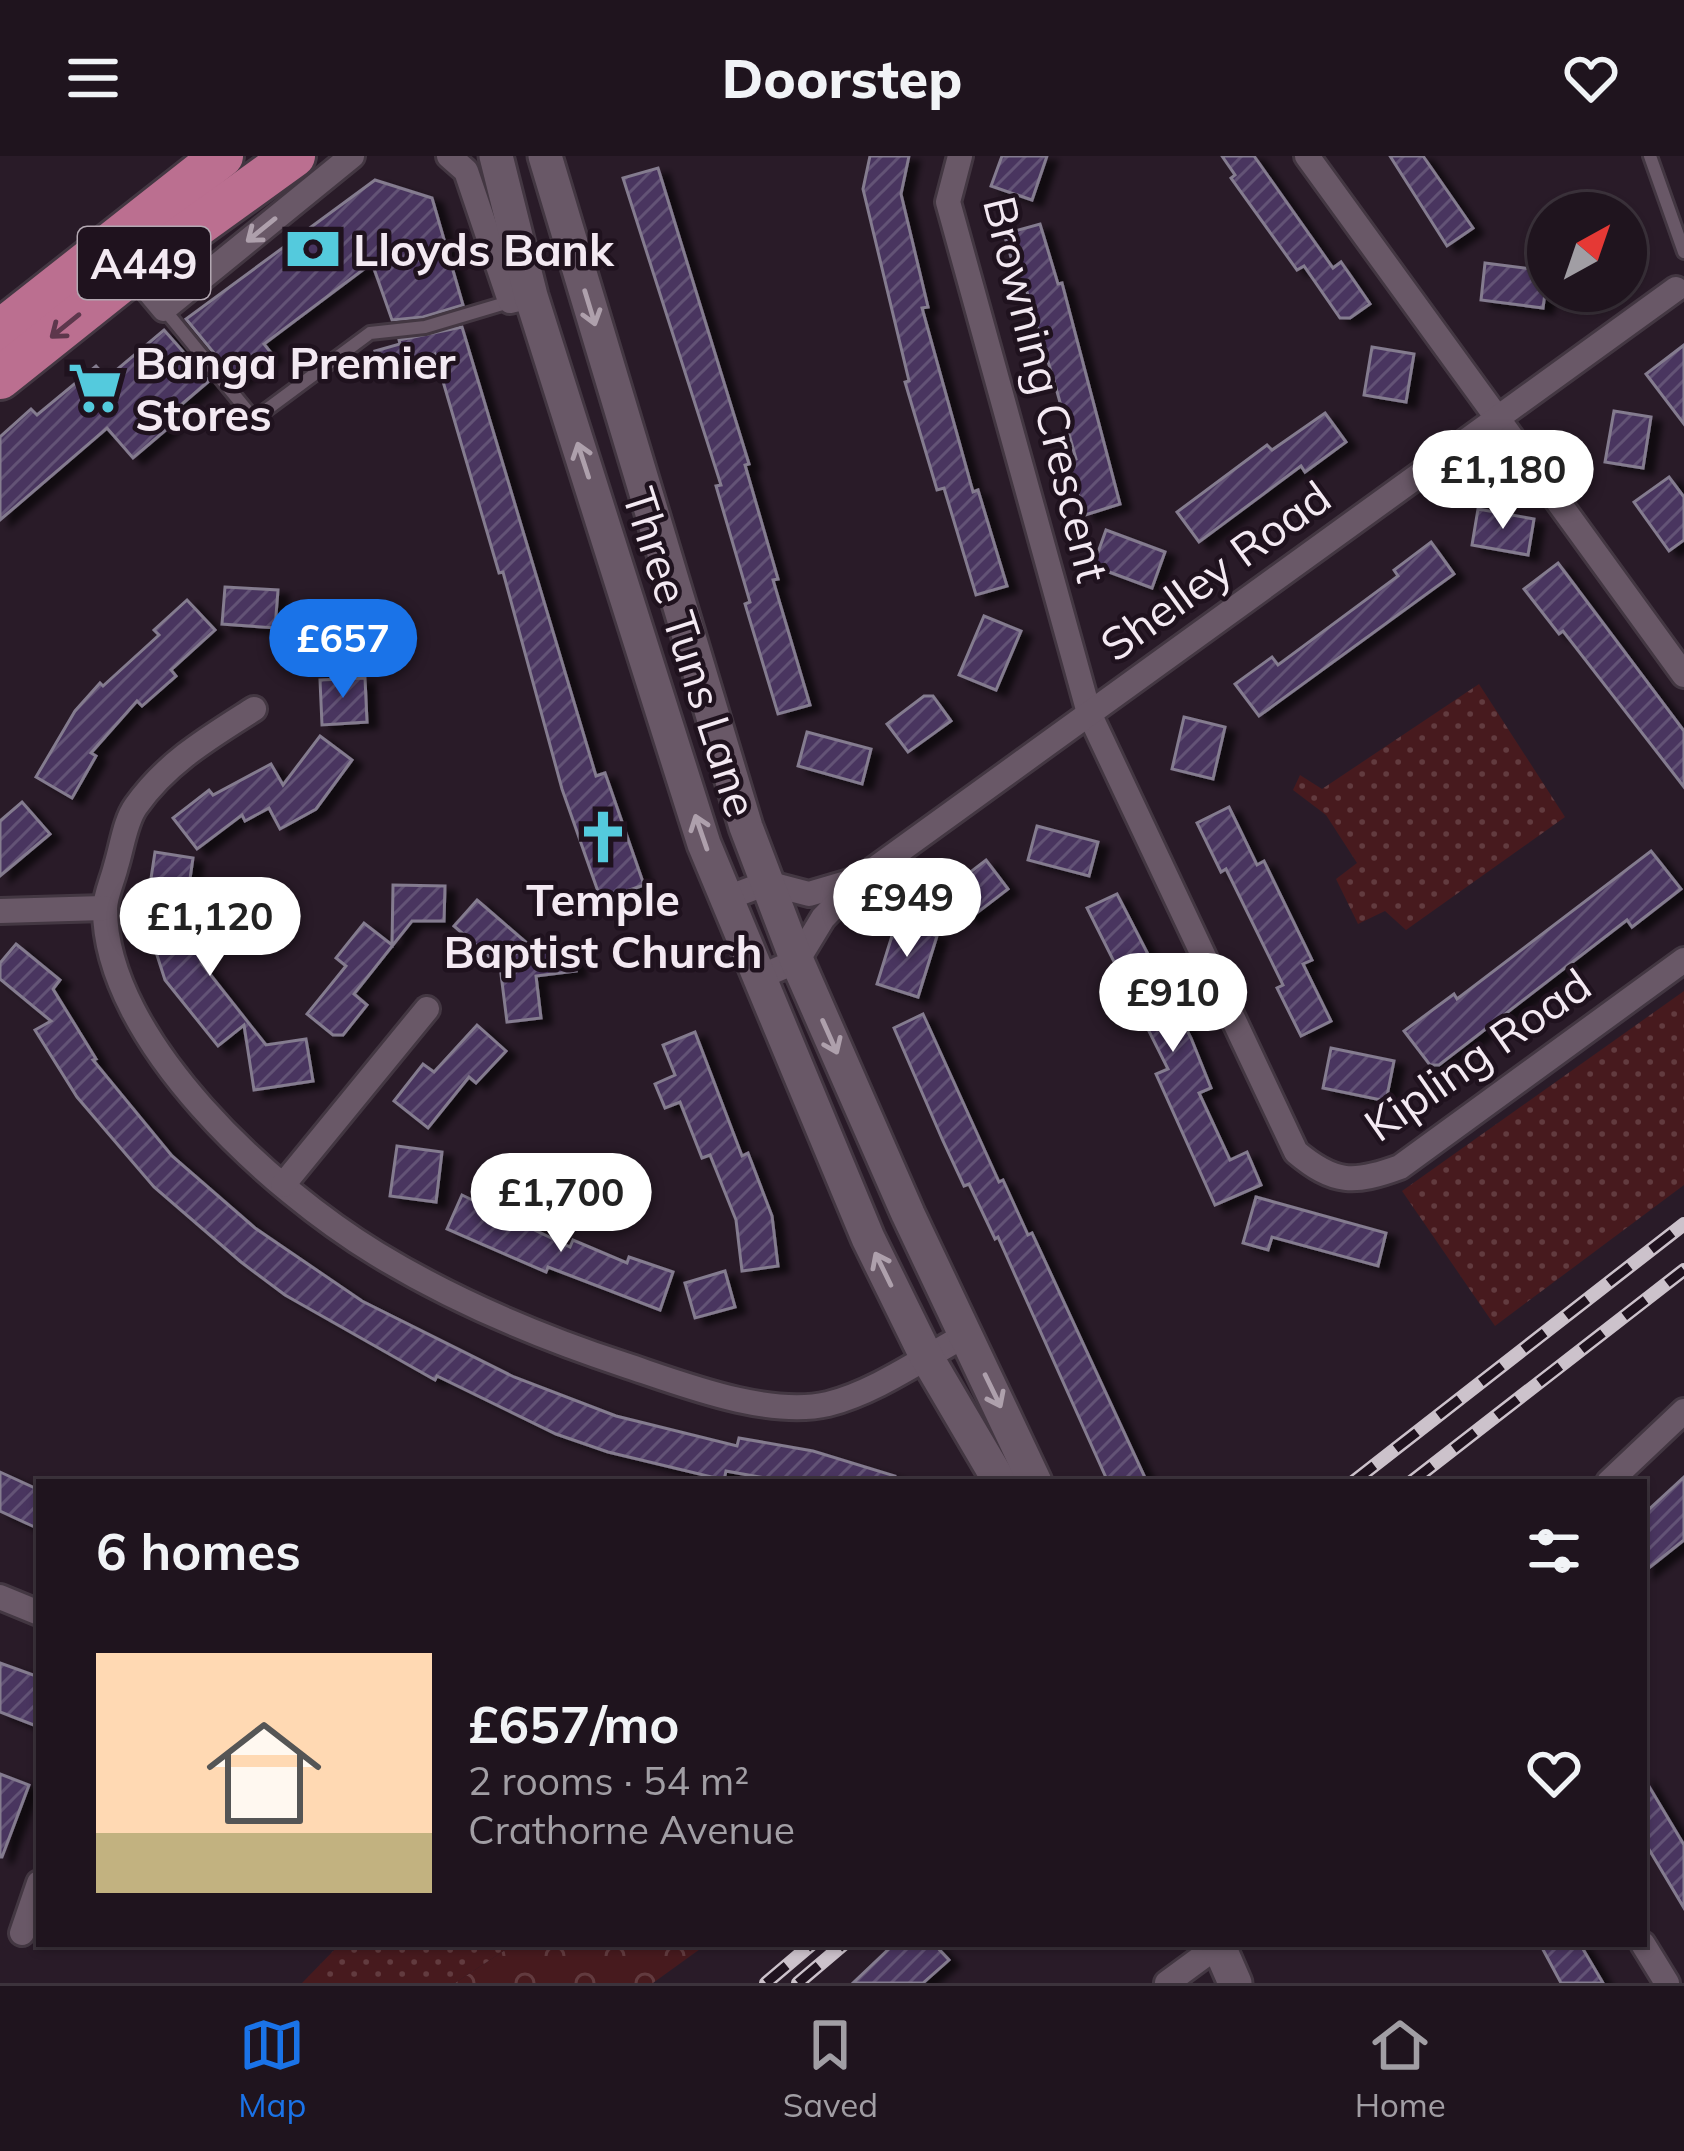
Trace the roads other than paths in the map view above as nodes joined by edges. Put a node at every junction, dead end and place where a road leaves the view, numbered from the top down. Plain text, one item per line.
1 (222, 156) edge
2 (294, 156) edge
3 (352, 156) edge
4 (449, 156) edge
5 (496, 156) edge
6 (544, 156) edge
7 (960, 156) edge
8 (1307, 156) edge
9 (1650, 156) edge
10 (1684, 252) edge
11 (133, 272) junction
12 (1680, 287) edge
13 (521, 299) junction
14 (164, 309) junction
15 (0, 331) edge
16 (0, 378) edge
17 (1497, 418) junction
18 (1684, 675) edge
19 (254, 709) dead end
20 (1089, 713) junction
21 (862, 878) junction
22 (767, 883) junction
23 (727, 898) junction
24 (104, 908) junction
25 (0, 911) edge
26 (1684, 960) edge
27 (797, 962) junction
28 (760, 977) junction
29 (427, 1009) dead end
30 (283, 1185) junction
31 (966, 1335) junction
32 (926, 1356) junction
33 (1684, 1411) edge
34 (998, 1479) edge
35 (1034, 1479) edge
36 (1613, 1479) edge
37 (0, 1597) edge
38 (36, 1612) edge
39 (36, 1892) edge
40 (22, 1933) dead end
41 (1215, 1947) edge
42 (1220, 1947) edge
43 (1645, 1947) edge
44 (1166, 1983) edge
45 (1235, 1983) edge
46 (1667, 1983) edge

1 - 15 highway, A449
2 - 11 highway, A449
3 -> 14 street
4 - 13 street
5 - 13 street, Three Tuns Lane
6 -> 22 street, Three Tuns Lane
7 - 20 street, Browning Crescent
8 - 17 street
9 - 10 lane
11 - 14 street
11 -> 16 highway, A449
12 - 17 street, Shelley Road
13 - 14 lane
23 -> 13 street, Three Tuns Lane
17 - 18 street
17 - 20 street, Shelley Road
19 - 24 street
20 - 21 street, Shelley Road
20 - 26 street, Kipling Road
21 - 22 street, Shelley Road
21 - 27 street, Shelley Road
22 - 23 street, Shelley Road
22 - 27 street, Three Tuns Lane
23 - 28 street, Three Tuns Lane
24 - 25 street
24 - 30 street
27 - 28 street
27 -> 31 street, Three Tuns Lane
32 -> 28 street, Three Tuns Lane
29 - 30 street
30 - 32 street
31 - 32 street
31 -> 35 street, Three Tuns Lane
32 - 34 street, Three Tuns Lane
33 - 36 street
37 - 38 street
39 - 40 street
41 - 44 street
42 - 45 street
43 - 46 street

